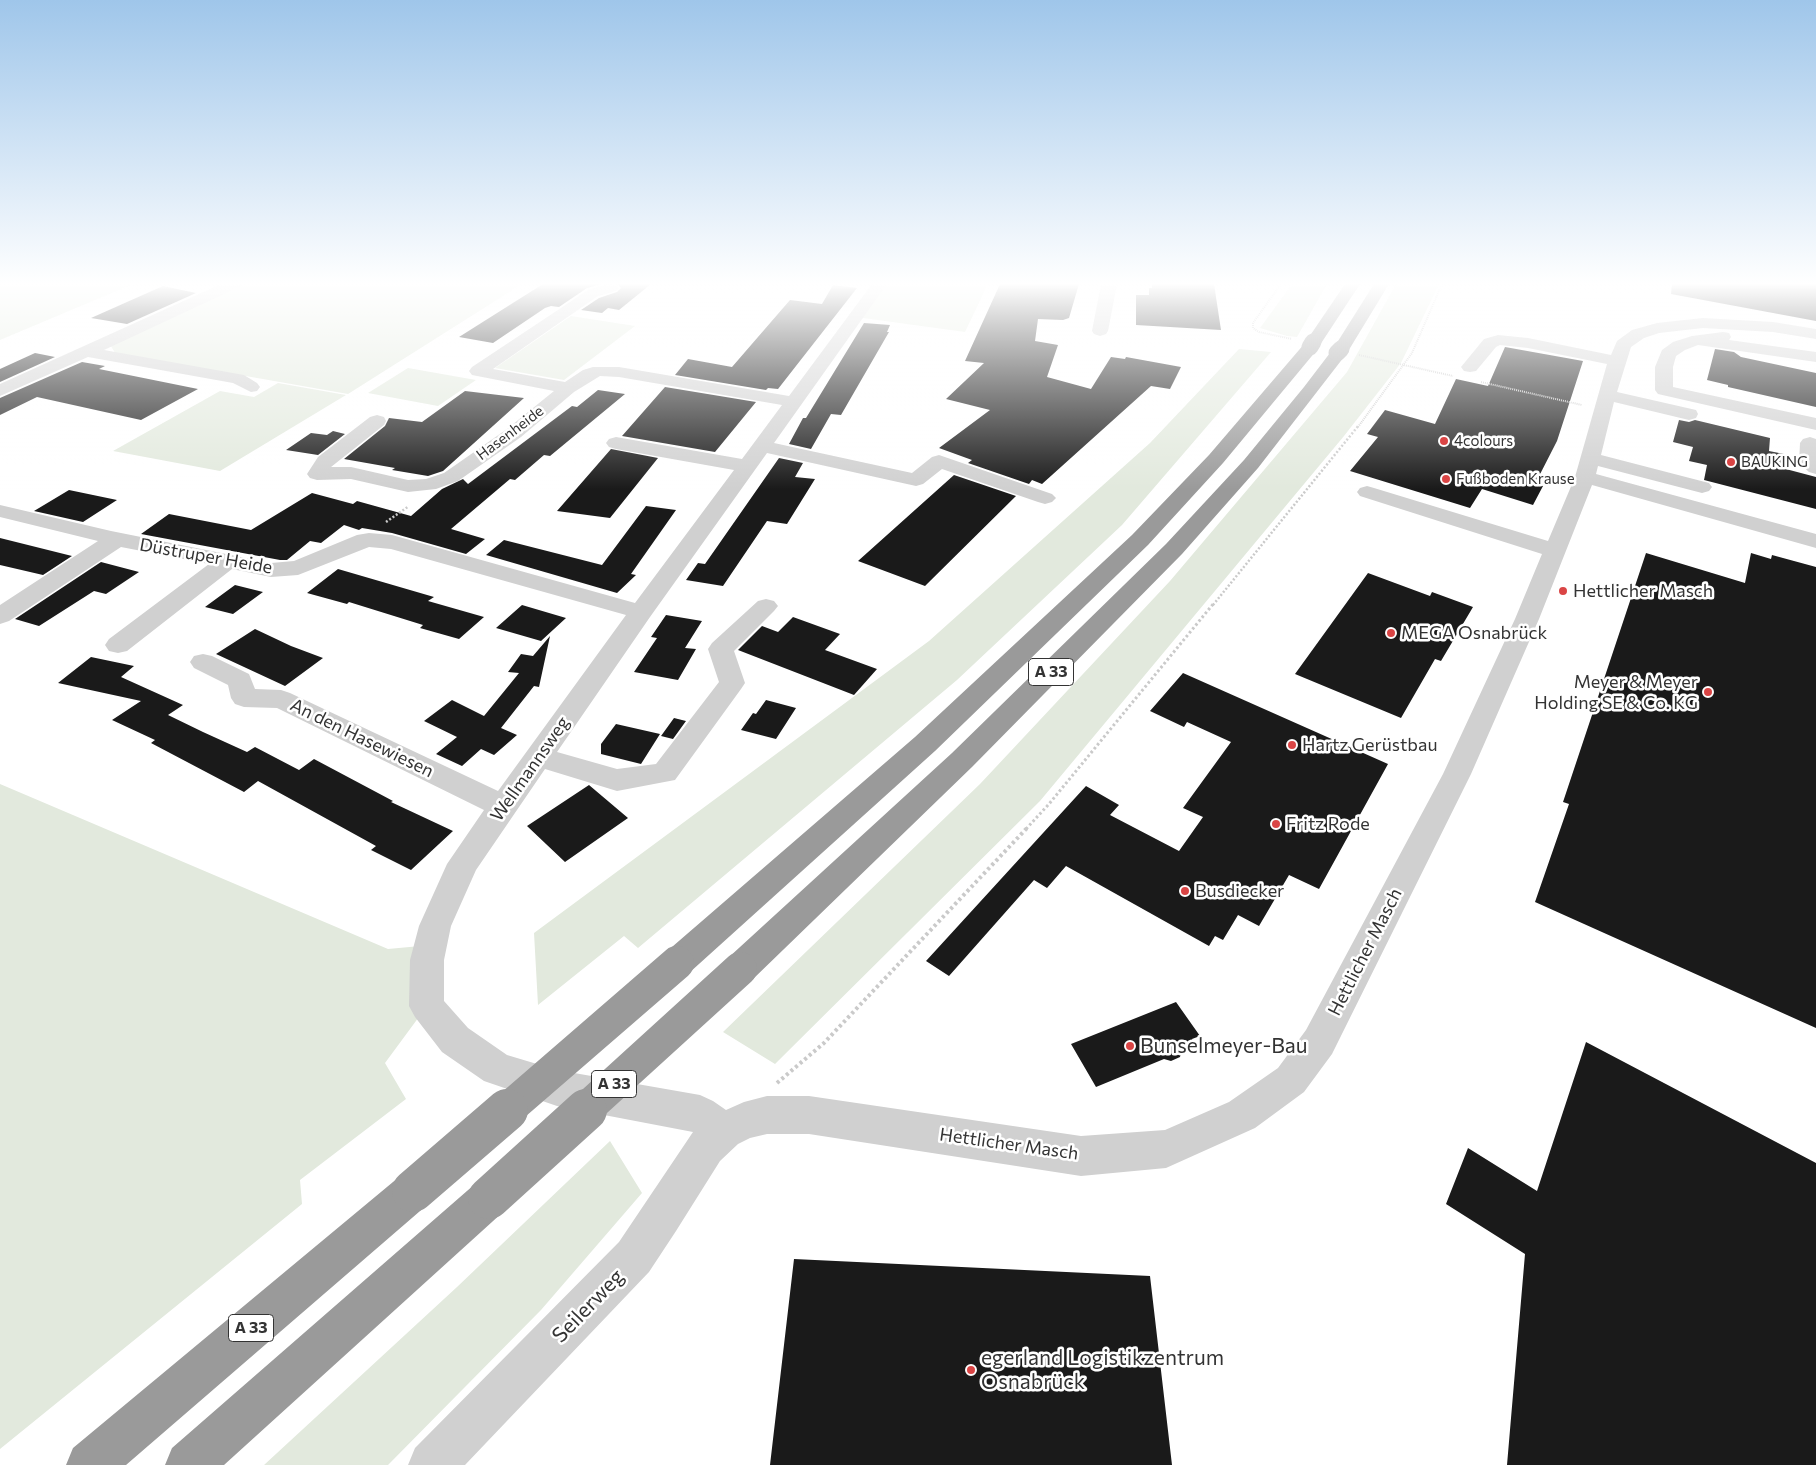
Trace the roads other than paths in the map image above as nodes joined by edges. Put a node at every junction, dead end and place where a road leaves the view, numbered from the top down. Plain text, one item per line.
1 (87, 352) edge
2 (89, 352) edge
3 (505, 352) edge
4 (830, 352) edge
5 (1300, 352) edge
6 (1345, 352) edge
7 (1484, 352) edge
8 (1574, 352) edge
9 (1620, 352) edge
10 (1670, 352) edge
11 (1781, 352) edge
12 (1816, 357) edge
13 (1617, 361) junction
14 (1469, 375) road end
15 (251, 387) dead end
16 (568, 388) junction
17 (1664, 390) junction
18 (0, 391) edge
19 (1608, 396) junction
20 (794, 402) junction
21 (1706, 418) dead end
22 (377, 422) dead end
23 (1809, 438) edge
24 (616, 444) dead end
25 (755, 456) junction
26 (1588, 468) junction
27 (1816, 468) edge
28 (1702, 487) dead end
29 (1367, 492) dead end
30 (1045, 498) dead end
31 (0, 511) edge
32 (117, 539) junction
33 (1816, 541) edge
34 (1555, 552) junction
35 (228, 561) junction
36 (766, 606) dead end
37 (641, 612) junction
38 (0, 616) edge
39 (118, 645) dead end
40 (202, 662) dead end
41 (539, 756) junction
42 (504, 807) junction
43 (724, 1131) junction
44 (90, 1465) edge
45 (189, 1465) edge
46 (432, 1465) edge

1 - 18 street
2 - 15 street
3 - 16 street
4 - 20 street, Wellmannsweg
5 - 44 highway, A 33, bridge
6 - 45 highway, A 33, bridge
7 - 14 street
8 - 13 street
9 - 13 street, Hettlicher Masch
10 - 17 street
11 - 12 street
13 - 19 street, Hettlicher Masch
16 - 20 street, Hasenheide
16 - 22 street, Hasenheide
17 - 19 street
17 - 23 street
19 - 21 street
19 - 26 street, Hettlicher Masch
20 - 25 street, Wellmannsweg
23 - 27 street
24 - 25 street
25 - 30 street
25 - 37 street, Wellmannsweg
26 - 28 street
26 - 33 street
26 - 34 street, Hettlicher Masch
29 - 34 street
31 - 32 street, Düstruper Heide
32 - 35 street, Düstruper Heide
32 - 38 street
34 - 43 street, Hettlicher Masch
35 - 37 street, Düstruper Heide
35 - 39 street
36 - 41 street
37 - 41 street, Wellmannsweg
40 - 42 street, An den Hasewiesen
41 - 42 street, Wellmannsweg
42 - 43 street, Wellmannsweg
43 - 46 street, Seilerweg

